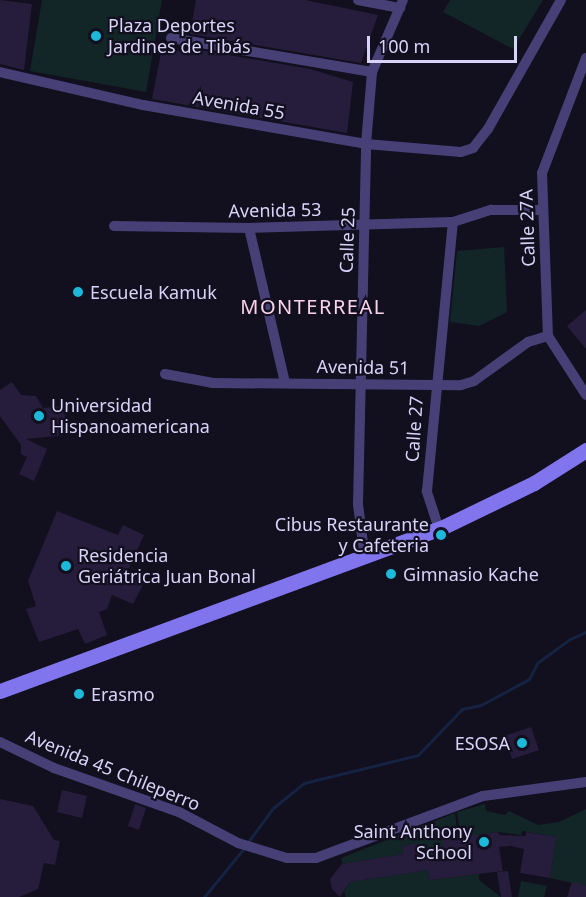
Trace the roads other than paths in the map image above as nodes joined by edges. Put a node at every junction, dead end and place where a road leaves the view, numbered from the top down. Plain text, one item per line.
1 (358, 0) edge
2 (561, 0) edge
3 (401, 4) edge
4 (171, 38) dead end
5 (586, 58) edge
6 (0, 72) edge
7 (372, 72) junction
8 (366, 144) junction
9 (542, 210) junction
10 (453, 222) junction
11 (364, 224) junction
12 (114, 226) dead end
13 (249, 228) junction
14 (548, 336) junction
15 (165, 374) dead end
16 (359, 382) junction
17 (285, 383) junction
18 (434, 385) junction
19 (586, 395) edge
20 (586, 450) edge
21 (439, 529) junction
22 (364, 559) junction
23 (0, 691) edge
24 (0, 742) edge
25 (586, 782) edge

1 - 3 street
2 - 8 street, Avenida 55
3 - 7 street, Calle 25
4 - 7 street
5 - 9 street, Calle 27A
6 - 8 street, Avenida 55
7 - 8 street, Calle 25
8 - 11 street, Calle 25
9 - 10 street, Avenida 53
9 - 14 street, Calle 27A
10 - 11 street, Avenida 53
10 - 18 street, Calle 27
11 - 13 street, Avenida 53
11 - 16 street, Calle 25
12 - 13 street, Avenida 53
13 - 17 street
14 - 18 street, Avenida 51
14 - 19 street
15 - 17 street, Avenida 51
16 - 17 street, Avenida 51
16 - 18 street, Avenida 51
16 - 22 street, Calle 25
18 - 21 street, Calle 27
20 - 21 main road
21 - 22 main road
22 - 23 main road
24 - 25 street, Avenida 45 Chileperro

